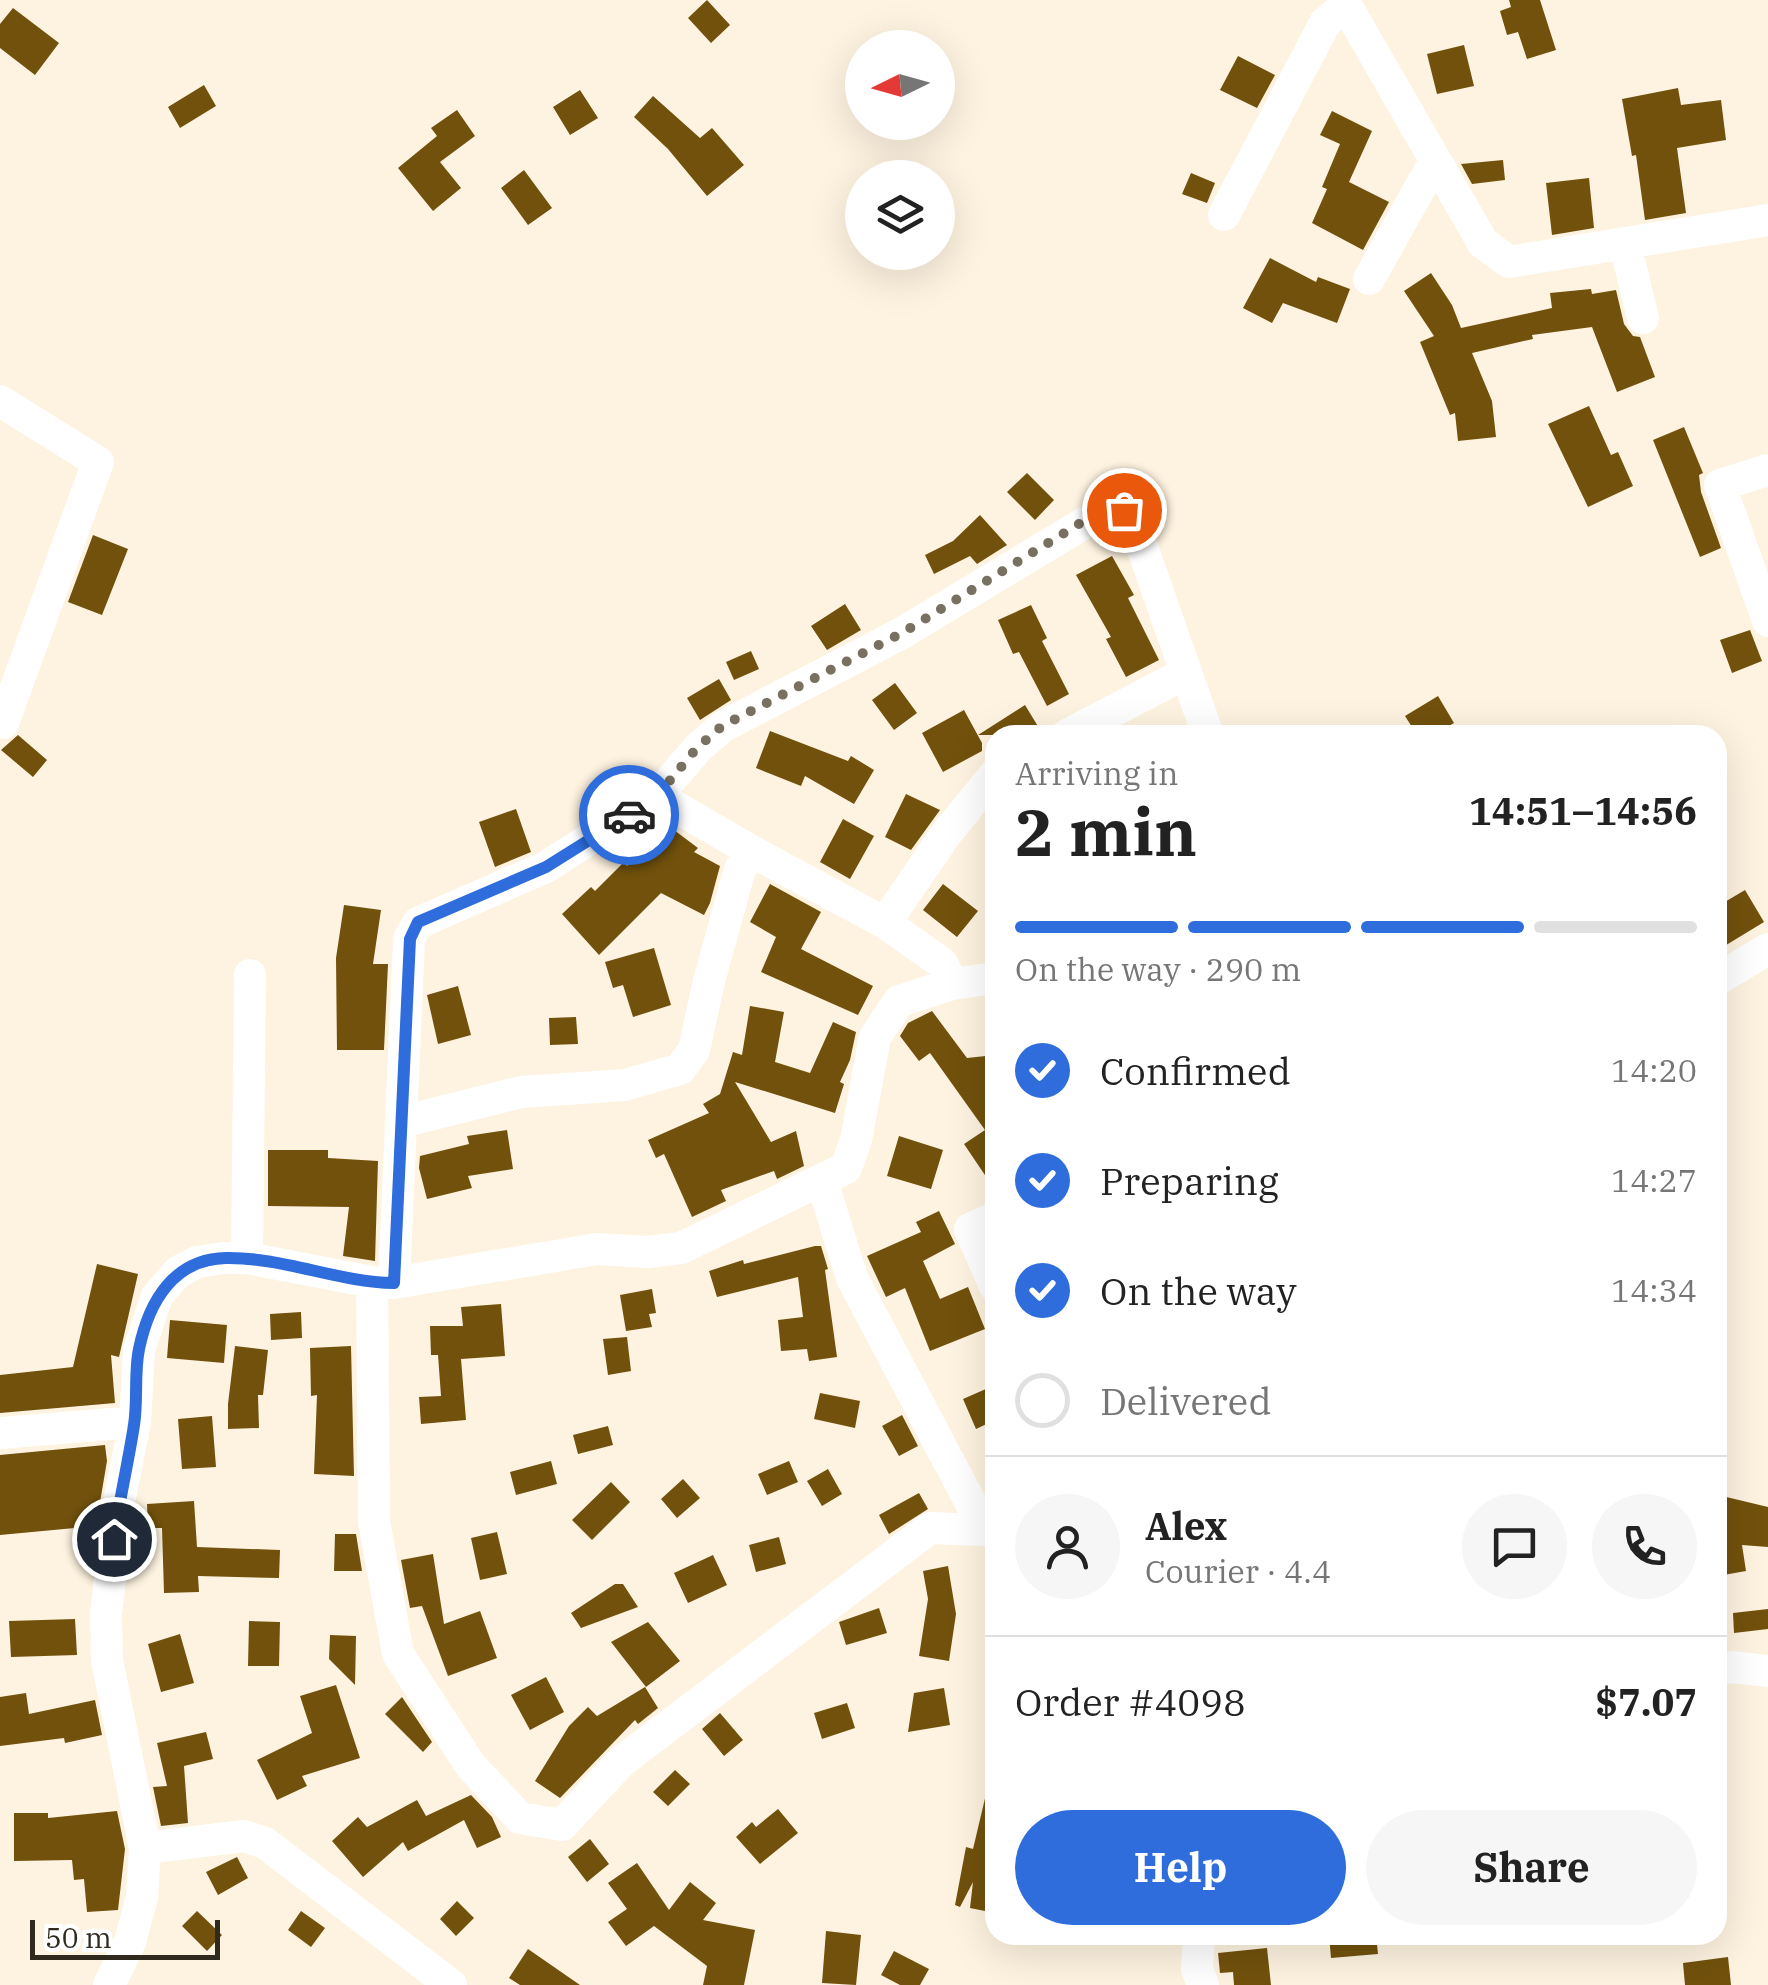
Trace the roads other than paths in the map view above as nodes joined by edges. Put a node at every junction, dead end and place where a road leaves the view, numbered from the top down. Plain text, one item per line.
1 (1344, 2) edge
2 (1436, 161) junction
3 (1224, 214) dead end
4 (1768, 220) edge
5 (1625, 244) junction
6 (1369, 279) dead end
7 (1643, 318) dead end
8 (0, 401) edge
9 (1768, 470) edge
10 (1768, 620) edge
11 (1186, 673) junction
12 (3, 723) dead end
13 (1086, 725) edge
14 (1204, 725) edge
15 (985, 786) edge
16 (657, 796) junction
17 (753, 852) junction
18 (885, 923) junction
19 (1768, 949) edge
20 (250, 974) dead end
21 (1727, 974) edge
22 (985, 979) edge
23 (952, 984) junction
24 (401, 1122) junction
25 (822, 1181) junction
26 (985, 1222) edge
27 (246, 1258) junction
28 (985, 1263) edge
29 (383, 1283) junction
30 (135, 1422) junction
31 (0, 1433) edge
32 (985, 1523) edge
33 (985, 1532) edge
34 (1727, 1668) edge
35 (1768, 1671) edge
36 (145, 1848) junction
37 (1198, 1945) edge
38 (109, 1985) edge
39 (451, 1985) edge
40 (1203, 1985) edge

1 - 2 street
1 - 3 street
2 - 5 street
2 - 6 street
4 - 5 street
5 - 7 street
8 - 12 street
9 - 10 street
11 - 13 street
11 - 14 street
11 - 16 street
15 - 18 street
16 - 17 street
16 - 24 street
17 - 18 street
17 - 24 street
18 - 23 street
19 - 21 street
20 - 27 street
22 - 23 street
23 - 25 street
24 - 29 street
25 - 29 street
25 - 32 street
26 - 28 street
27 - 29 street
27 - 30 street
29 - 33 street
30 - 31 street
30 - 36 street
34 - 35 street
36 - 38 street
36 - 39 street
37 - 40 street

